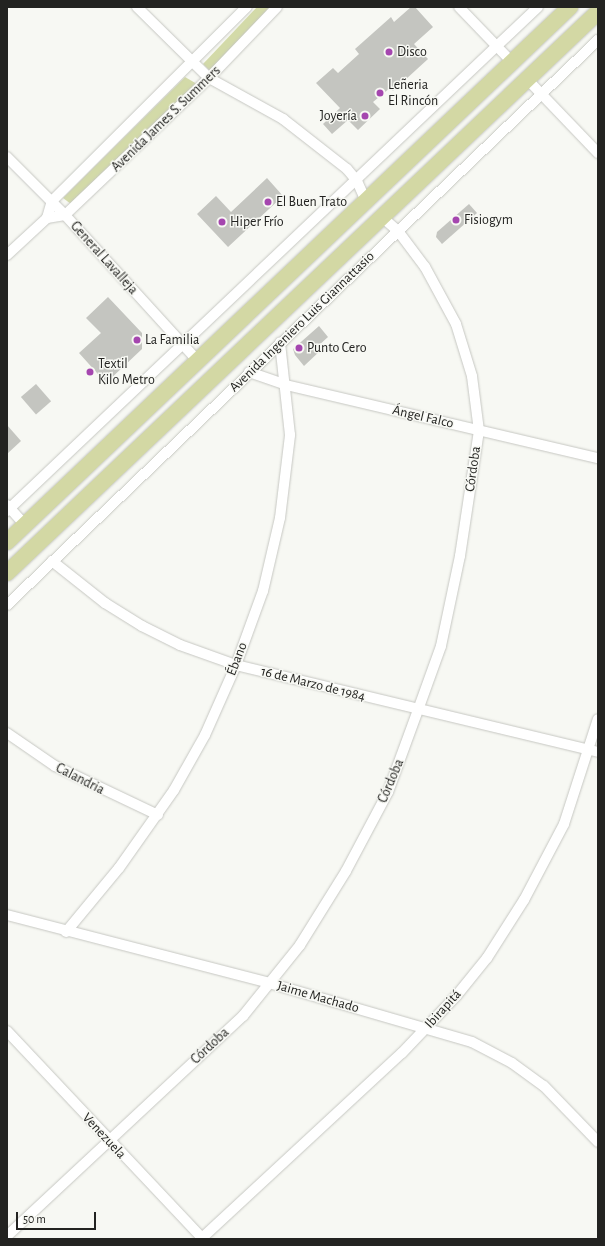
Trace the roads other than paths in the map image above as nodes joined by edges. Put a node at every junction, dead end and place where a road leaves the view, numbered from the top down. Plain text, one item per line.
1 (137, 7) edge
2 (247, 7) edge
3 (277, 7) edge
4 (458, 7) edge
5 (538, 7) edge
6 (570, 7) edge
7 (598, 12) edge
8 (598, 40) edge
9 (497, 46) junction
10 (512, 62) junction
11 (192, 63) junction
12 (209, 78) junction
13 (527, 79) junction
14 (540, 93) junction
15 (598, 153) edge
16 (7, 157) edge
17 (357, 181) junction
18 (52, 201) junction
19 (366, 201) junction
20 (65, 215) junction
21 (47, 218) junction
22 (383, 218) junction
23 (398, 230) junction
24 (7, 255) edge
25 (280, 343) junction
26 (183, 346) junction
27 (198, 361) junction
28 (249, 372) junction
29 (286, 385) junction
30 (479, 431) junction
31 (598, 458) edge
32 (8, 508) edge
33 (25, 525) junction
34 (7, 542) edge
35 (52, 562) junction
36 (7, 573) edge
37 (7, 605) edge
38 (236, 665) junction
39 (418, 710) junction
40 (598, 719) edge
41 (7, 733) edge
42 (588, 750) junction
43 (598, 752) edge
44 (158, 815) junction
45 (7, 915) edge
46 (66, 932) junction
47 (269, 983) junction
48 (427, 1028) junction
49 (7, 1031) edge
50 (108, 1141) junction
51 (598, 1142) edge
52 (7, 1236) edge
53 (203, 1239) edge

1 - 11 street
2 - 11 street, Avenida James S. Summers
3 - 12 street, Avenida James S. Summers
4 - 9 street
5 - 9 street
6 - 10 main road
7 - 13 main road, Avenida Ingeniero Luis Giannattasio
8 - 14 street, Avenida Ingeniero Luis Giannattasio
9 - 10 street
9 - 17 street
10 - 19 main road
11 - 12 street
11 - 18 street, Avenida James S. Summers
12 - 17 street
12 - 20 street, Avenida James S. Summers
13 - 14 street
13 - 22 main road, Avenida Ingeniero Luis Giannattasio
14 - 15 street
14 - 23 street, Avenida Ingeniero Luis Giannattasio
16 - 18 street, General Lavalleja
17 - 19 street
17 - 26 street
18 - 20 street, General Lavalleja
18 - 21 street, Avenida James S. Summers
19 - 27 main road
20 - 21 street
20 - 26 street, General Lavalleja
21 - 24 street
22 - 23 street, Córdoba
22 - 36 main road, Avenida Ingeniero Luis Giannattasio
23 - 25 street, Avenida Ingeniero Luis Giannattasio
23 - 30 street, Córdoba
25 - 28 street, Avenida Ingeniero Luis Giannattasio
25 - 29 street, Ébano
26 - 27 street, General Lavalleja
26 - 32 street
27 - 33 main road
28 - 29 street, Ángel Falco
28 - 35 street, Avenida Ingeniero Luis Giannattasio
29 - 30 street, Ángel Falco
29 - 38 street, Ébano
30 - 31 street, Ángel Falco
30 - 39 street, Córdoba
32 - 33 street
33 - 34 main road
35 - 37 street, Avenida Ingeniero Luis Giannattasio
35 - 38 street, 16 de Marzo de 1984
38 - 39 street, 16 de Marzo de 1984
38 - 44 street, Ébano
39 - 42 street, 16 de Marzo de 1984
39 - 47 street, Córdoba
40 - 42 street, Ibirapitá
41 - 44 street, Calandria
42 - 43 street, 16 de Marzo de 1984
42 - 48 street, Ibirapitá
44 - 46 street, Ébano
45 - 46 street, Jaime Machado
46 - 47 street, Jaime Machado
47 - 48 street, Jaime Machado
47 - 50 street, Córdoba
48 - 51 street, Jaime Machado
48 - 53 street, Ibirapitá
49 - 50 street, Venezuela
50 - 52 street, Córdoba
50 - 53 street, Venezuela

